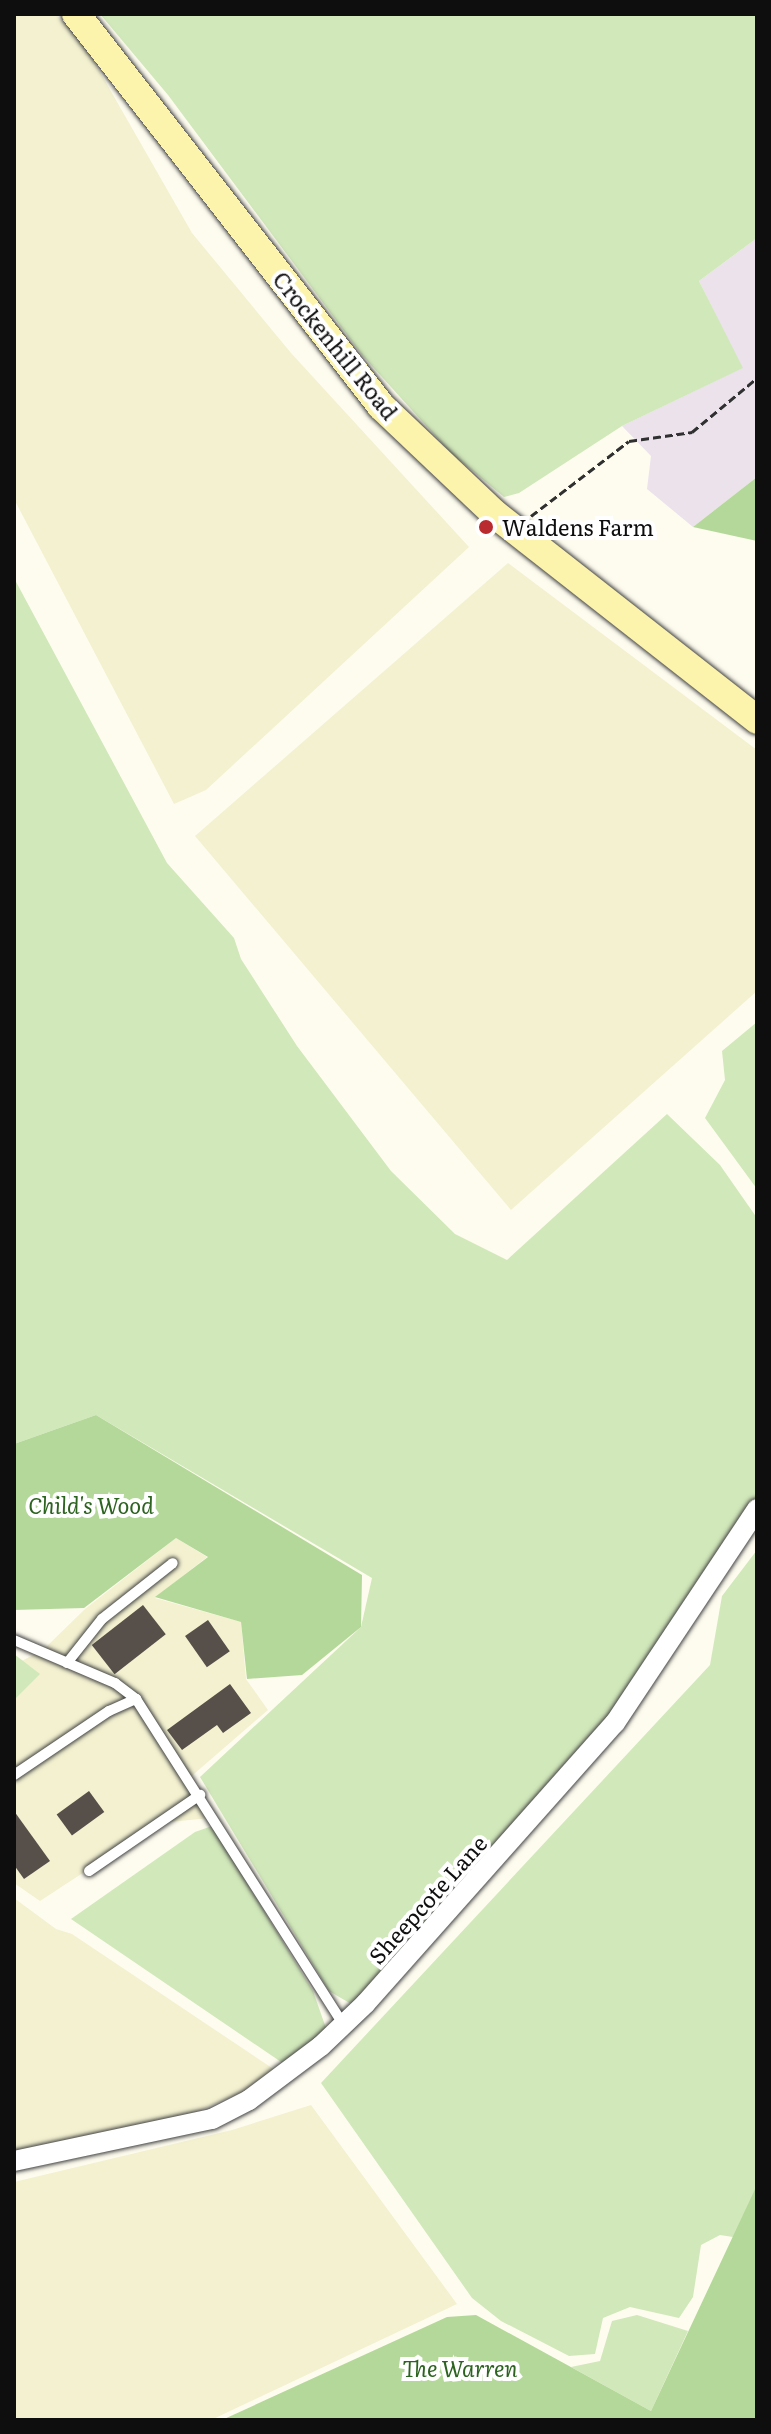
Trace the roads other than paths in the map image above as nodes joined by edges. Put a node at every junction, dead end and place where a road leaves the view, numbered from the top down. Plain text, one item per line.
1 (76, 14) edge
2 (757, 720) edge
3 (757, 1509) edge
4 (173, 1563) dead end
5 (14, 1640) edge
6 (67, 1663) junction
7 (136, 1699) junction
8 (14, 1775) edge
9 (200, 1795) junction
10 (89, 1871) dead end
11 (344, 2025) junction
12 (14, 2161) edge

1 - 2 main road, Crockenhill Road
3 - 11 street, Sheepcote Lane
4 - 6 lane
5 - 6 lane
6 - 7 lane
7 - 8 lane
7 - 9 lane
9 - 10 lane
9 - 11 lane
11 - 12 street, Sheepcote Lane

